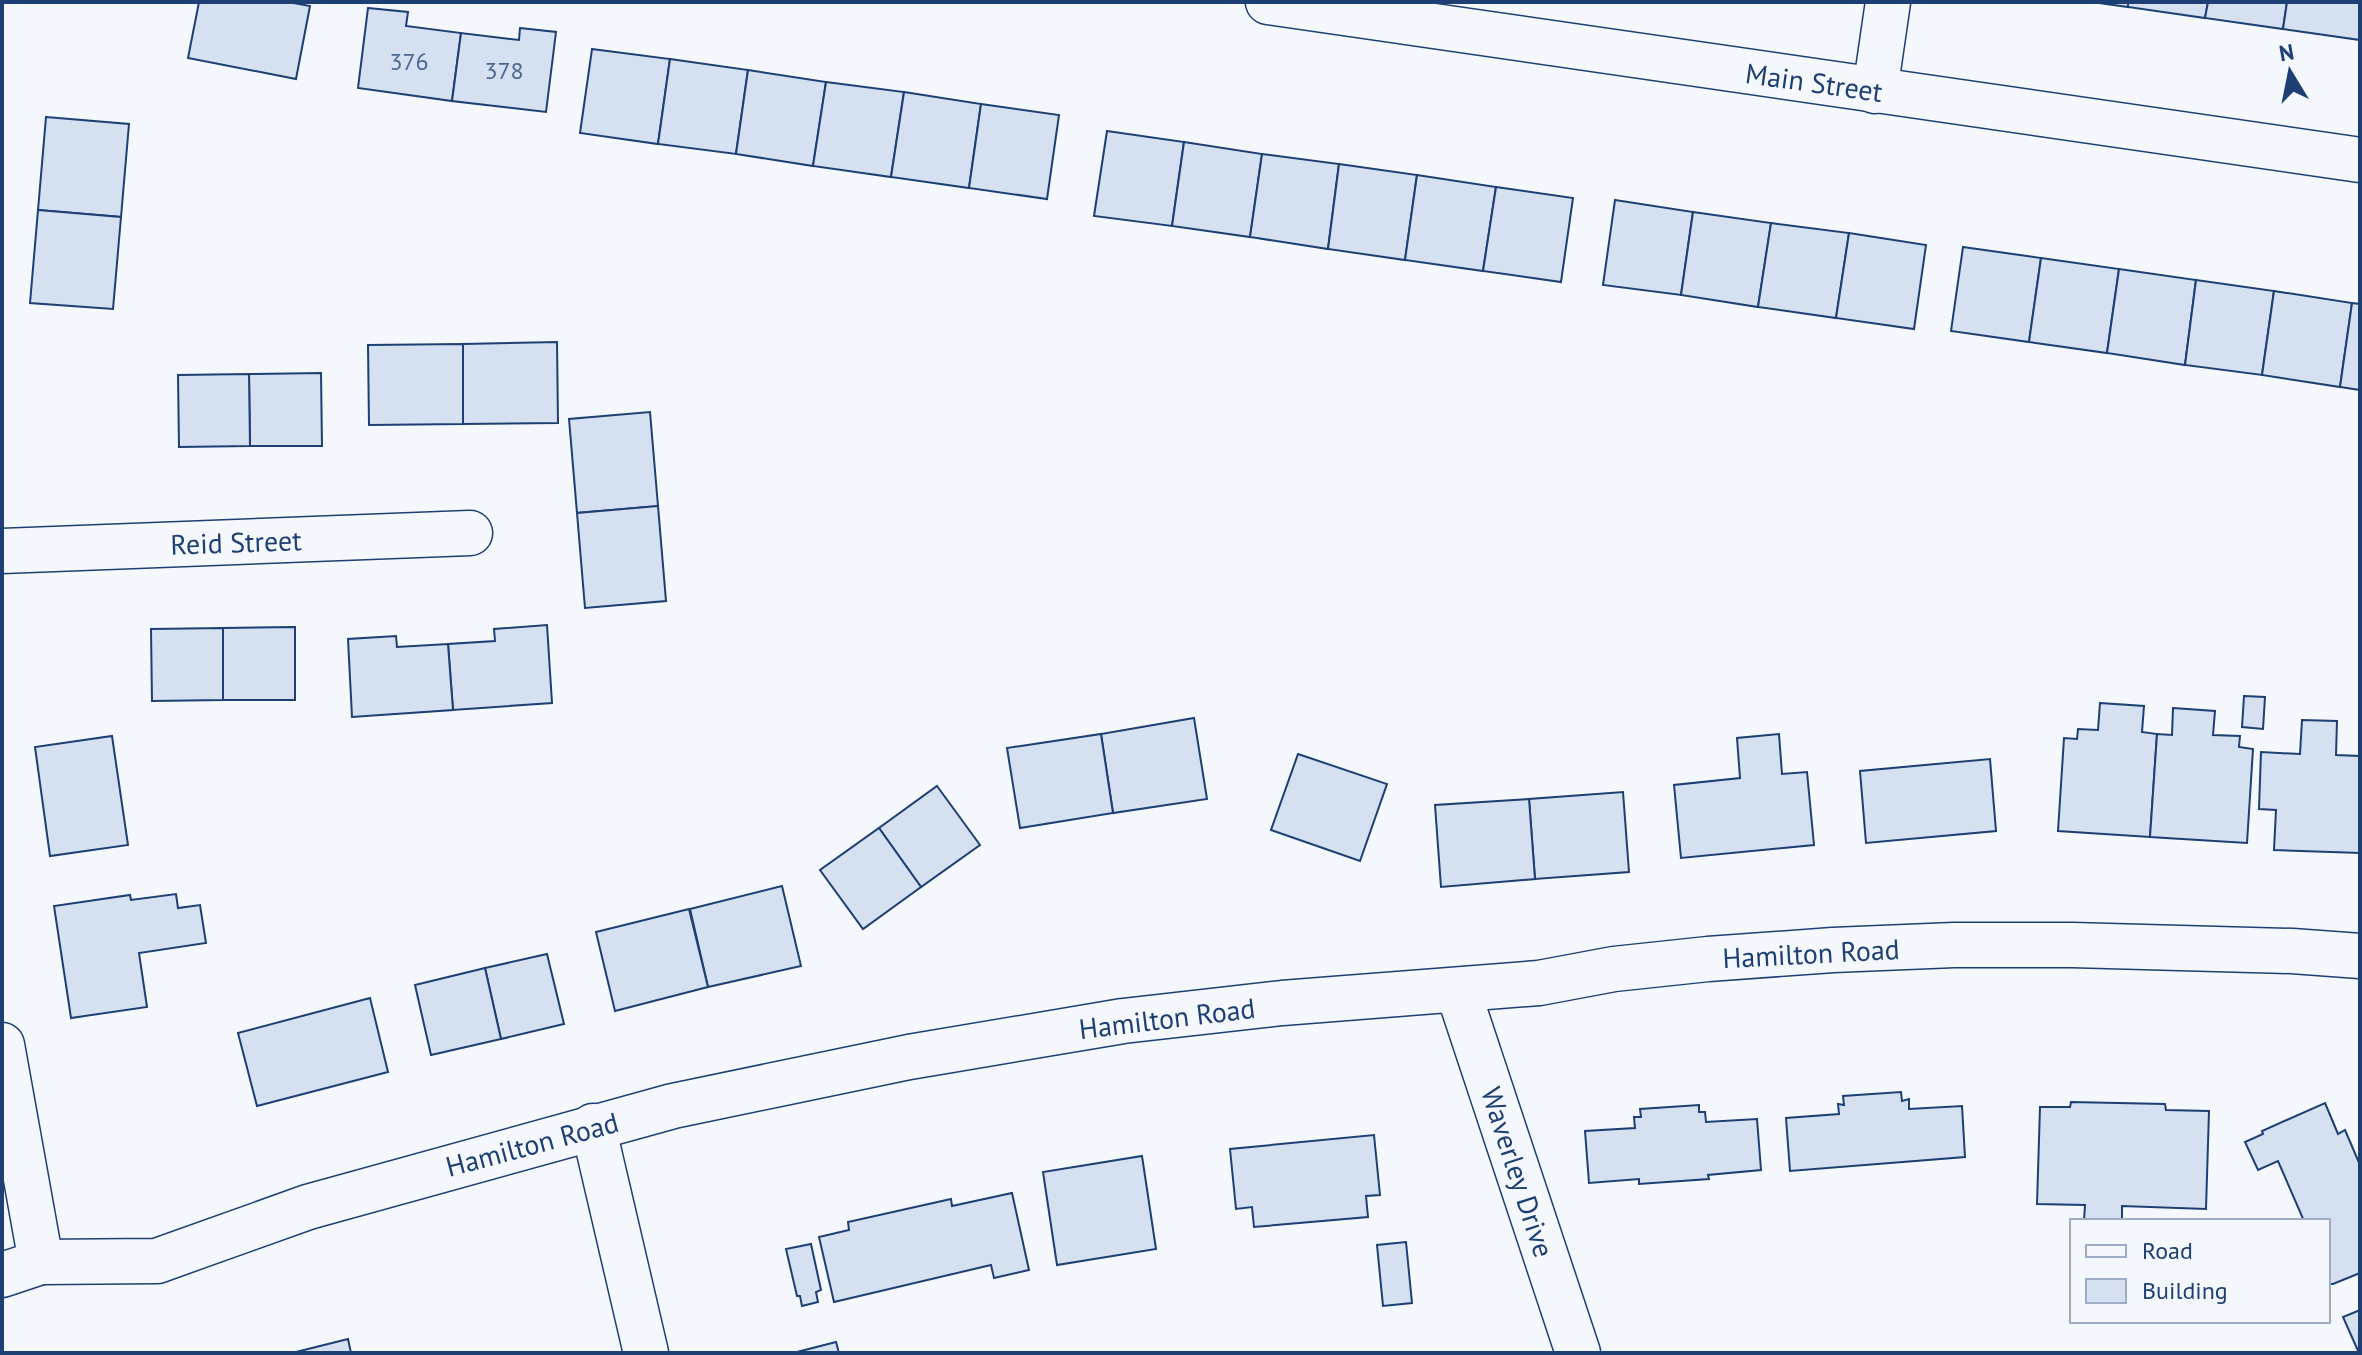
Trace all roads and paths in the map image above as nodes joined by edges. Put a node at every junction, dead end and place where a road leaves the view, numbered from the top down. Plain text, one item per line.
1 (1268, 2) edge
2 (1888, 2) edge
3 (1875, 91) junction
4 (2360, 160) edge
5 (470, 533) dead end
6 (2, 551) edge
7 (2360, 956) edge
8 (1458, 991) junction
9 (2, 1045) edge
10 (593, 1126) junction
11 (21, 1268) edge
12 (646, 1353) edge
13 (1578, 1353) edge

1 - 3 street, Main Street
2 - 3 street
3 - 4 street, Main Street
5 - 6 street, Reid Street
7 - 8 street, Hamilton Road
8 - 10 street, Hamilton Road
8 - 13 street, Waverley Drive
9 - 11 street
10 - 11 street, Hamilton Road
10 - 12 street

